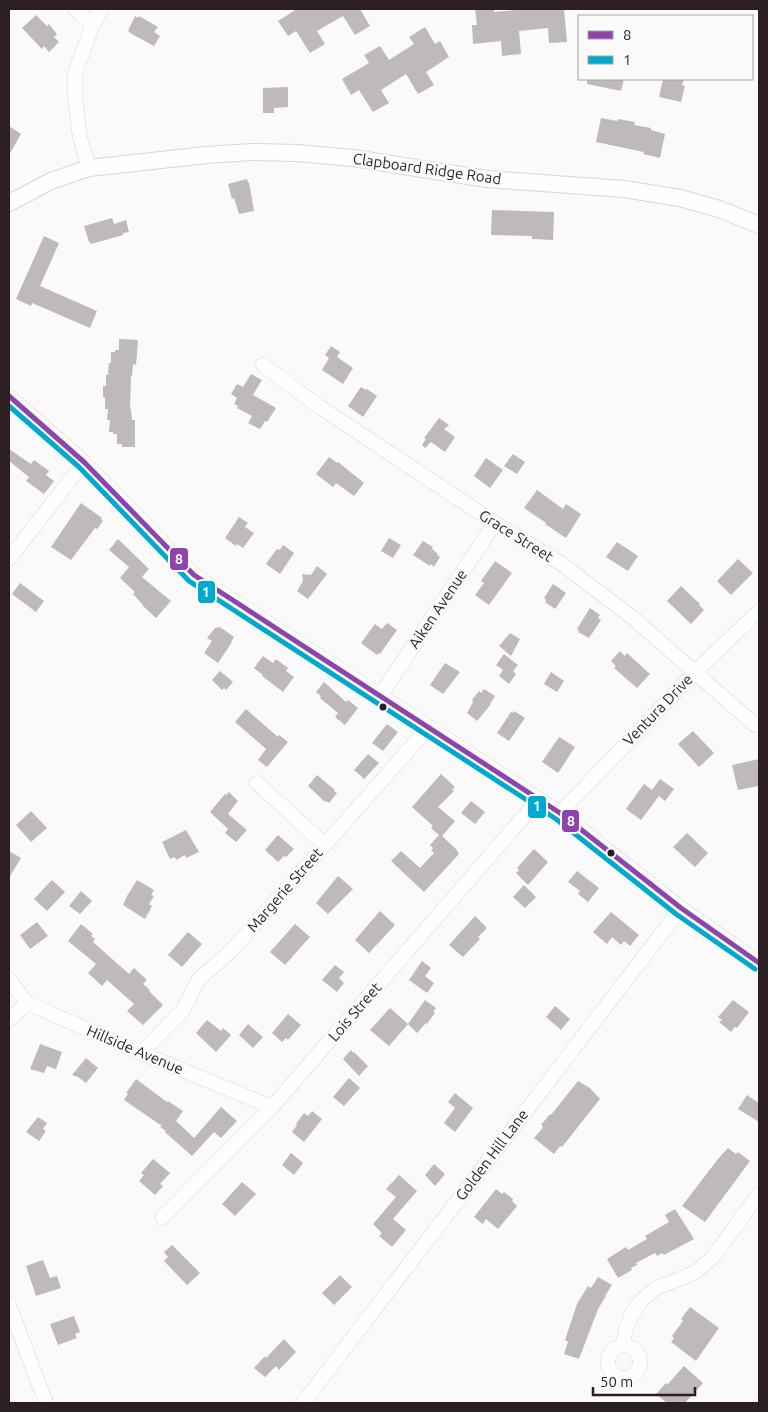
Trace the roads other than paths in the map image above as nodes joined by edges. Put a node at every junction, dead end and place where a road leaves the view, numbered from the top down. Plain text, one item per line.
1 (75, 9) edge
2 (101, 9) edge
3 (93, 24) junction
4 (90, 168) junction
5 (9, 202) edge
6 (759, 225) edge
7 (263, 365) dead end
8 (9, 396) edge
9 (84, 462) junction
10 (495, 523) junction
11 (9, 559) edge
12 (759, 611) edge
13 (695, 672) junction
14 (380, 696) junction
15 (755, 725) dead end
16 (429, 727) junction
17 (257, 783) dead end
18 (539, 799) junction
19 (560, 813) junction
20 (324, 845) junction
21 (681, 908) junction
22 (759, 963) edge
23 (9, 979) edge
24 (27, 1003) junction
25 (9, 1020) edge
26 (141, 1053) junction
27 (272, 1107) junction
28 (759, 1194) edge
29 (162, 1218) dead end
30 (9, 1305) edge
31 (623, 1346) dead end
32 (46, 1403) edge
33 (303, 1403) edge

1 - 3 street
2 - 3 street
3 - 4 street
4 - 5 main road, Clapboard Ridge Road
4 - 6 main road, Clapboard Ridge Road
7 - 10 street, Grace Street
8 - 9 street
9 - 11 street
9 - 14 street
10 - 13 street, Grace Street
10 - 14 street, Aiken Avenue
12 - 13 street, Ventura Drive
13 - 15 street, Grace Street
13 - 19 street, Ventura Drive
14 - 16 street
16 - 18 street
16 - 20 street, Margerie Street
17 - 20 street
18 - 19 street
18 - 27 street, Lois Street
19 - 21 street
20 - 26 street, Margerie Street
21 - 22 street
21 - 33 street, Golden Hill Lane
23 - 24 street, Hillside Avenue
24 - 25 street
24 - 26 street, Hillside Avenue
26 - 27 street, Hillside Avenue
27 - 29 street, Lois Street
28 - 31 street
30 - 32 street

